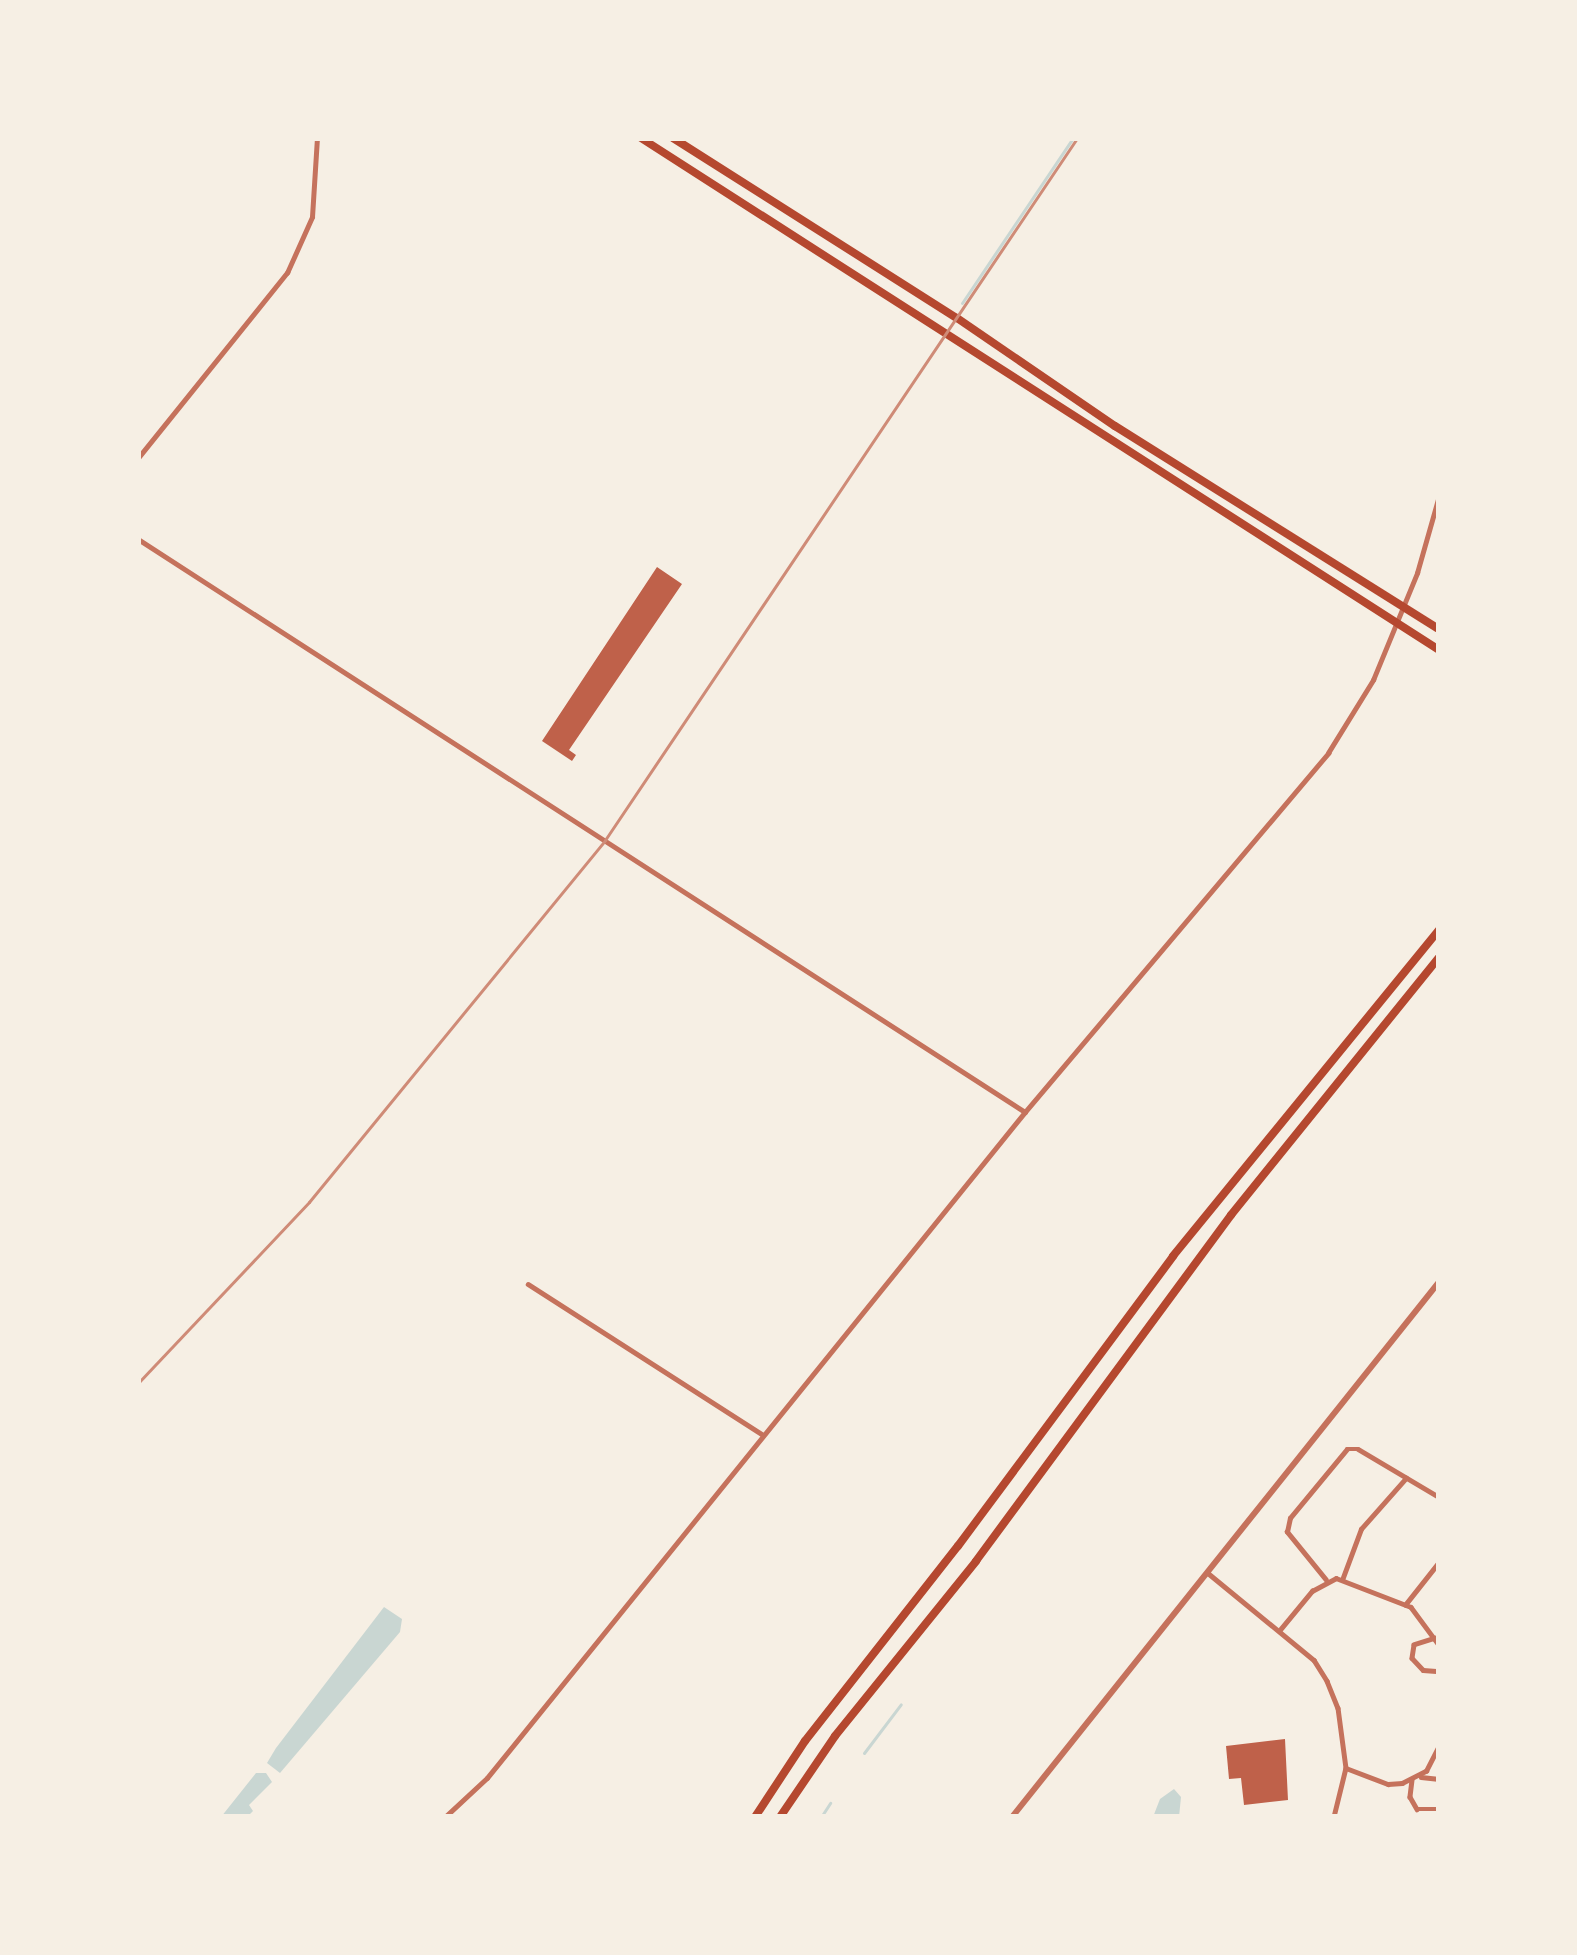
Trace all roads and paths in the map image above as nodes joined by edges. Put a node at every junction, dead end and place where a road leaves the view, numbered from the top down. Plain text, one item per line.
1 (317, 138) edge
2 (640, 138) edge
3 (673, 138) edge
4 (138, 458) edge
5 (1439, 496) edge
6 (138, 538) edge
7 (1402, 606) junction
8 (1396, 623) junction
9 (1439, 629) edge
10 (1439, 650) edge
11 (1439, 930) edge
12 (1439, 957) edge
13 (1025, 1112) junction
14 (1439, 1282) edge
15 (529, 1285) dead end
16 (762, 1434) junction
17 (1406, 1478) junction
18 (1439, 1497) edge
19 (1439, 1562) edge
20 (1208, 1573) junction
21 (1326, 1580) junction
22 (1342, 1580) junction
23 (1405, 1605) junction
24 (1279, 1631) junction
25 (1437, 1642) edge
26 (1439, 1671) edge
27 (1439, 1744) edge
28 (1346, 1768) junction
29 (1422, 1774) junction
30 (1431, 1775) junction
31 (1412, 1779) junction
32 (1439, 1779) edge
33 (1410, 1790) junction
34 (1439, 1809) edge
35 (445, 1817) edge
36 (755, 1817) edge
37 (780, 1817) edge
38 (1012, 1817) edge
39 (1334, 1817) edge

1 - 4 street
2 - 8 main road
3 - 7 main road
5 - 7 street
6 - 13 street
7 - 8 street
7 - 9 main road
8 - 10 main road
8 - 13 street
11 - 36 main road
12 - 37 main road
13 - 16 street
14 - 20 street
15 - 16 street
16 - 35 street
17 - 18 street
17 - 21 street
17 - 22 street
19 - 23 street
20 - 24 street
20 - 38 street
21 - 22 street
21 - 24 street
22 - 23 street
23 - 25 street
24 - 28 street
25 - 26 street
27 - 29 street
28 - 31 street
28 - 39 street
29 - 30 street
29 - 31 street
30 - 32 street
30 - 33 street
31 - 33 street
33 - 34 street

